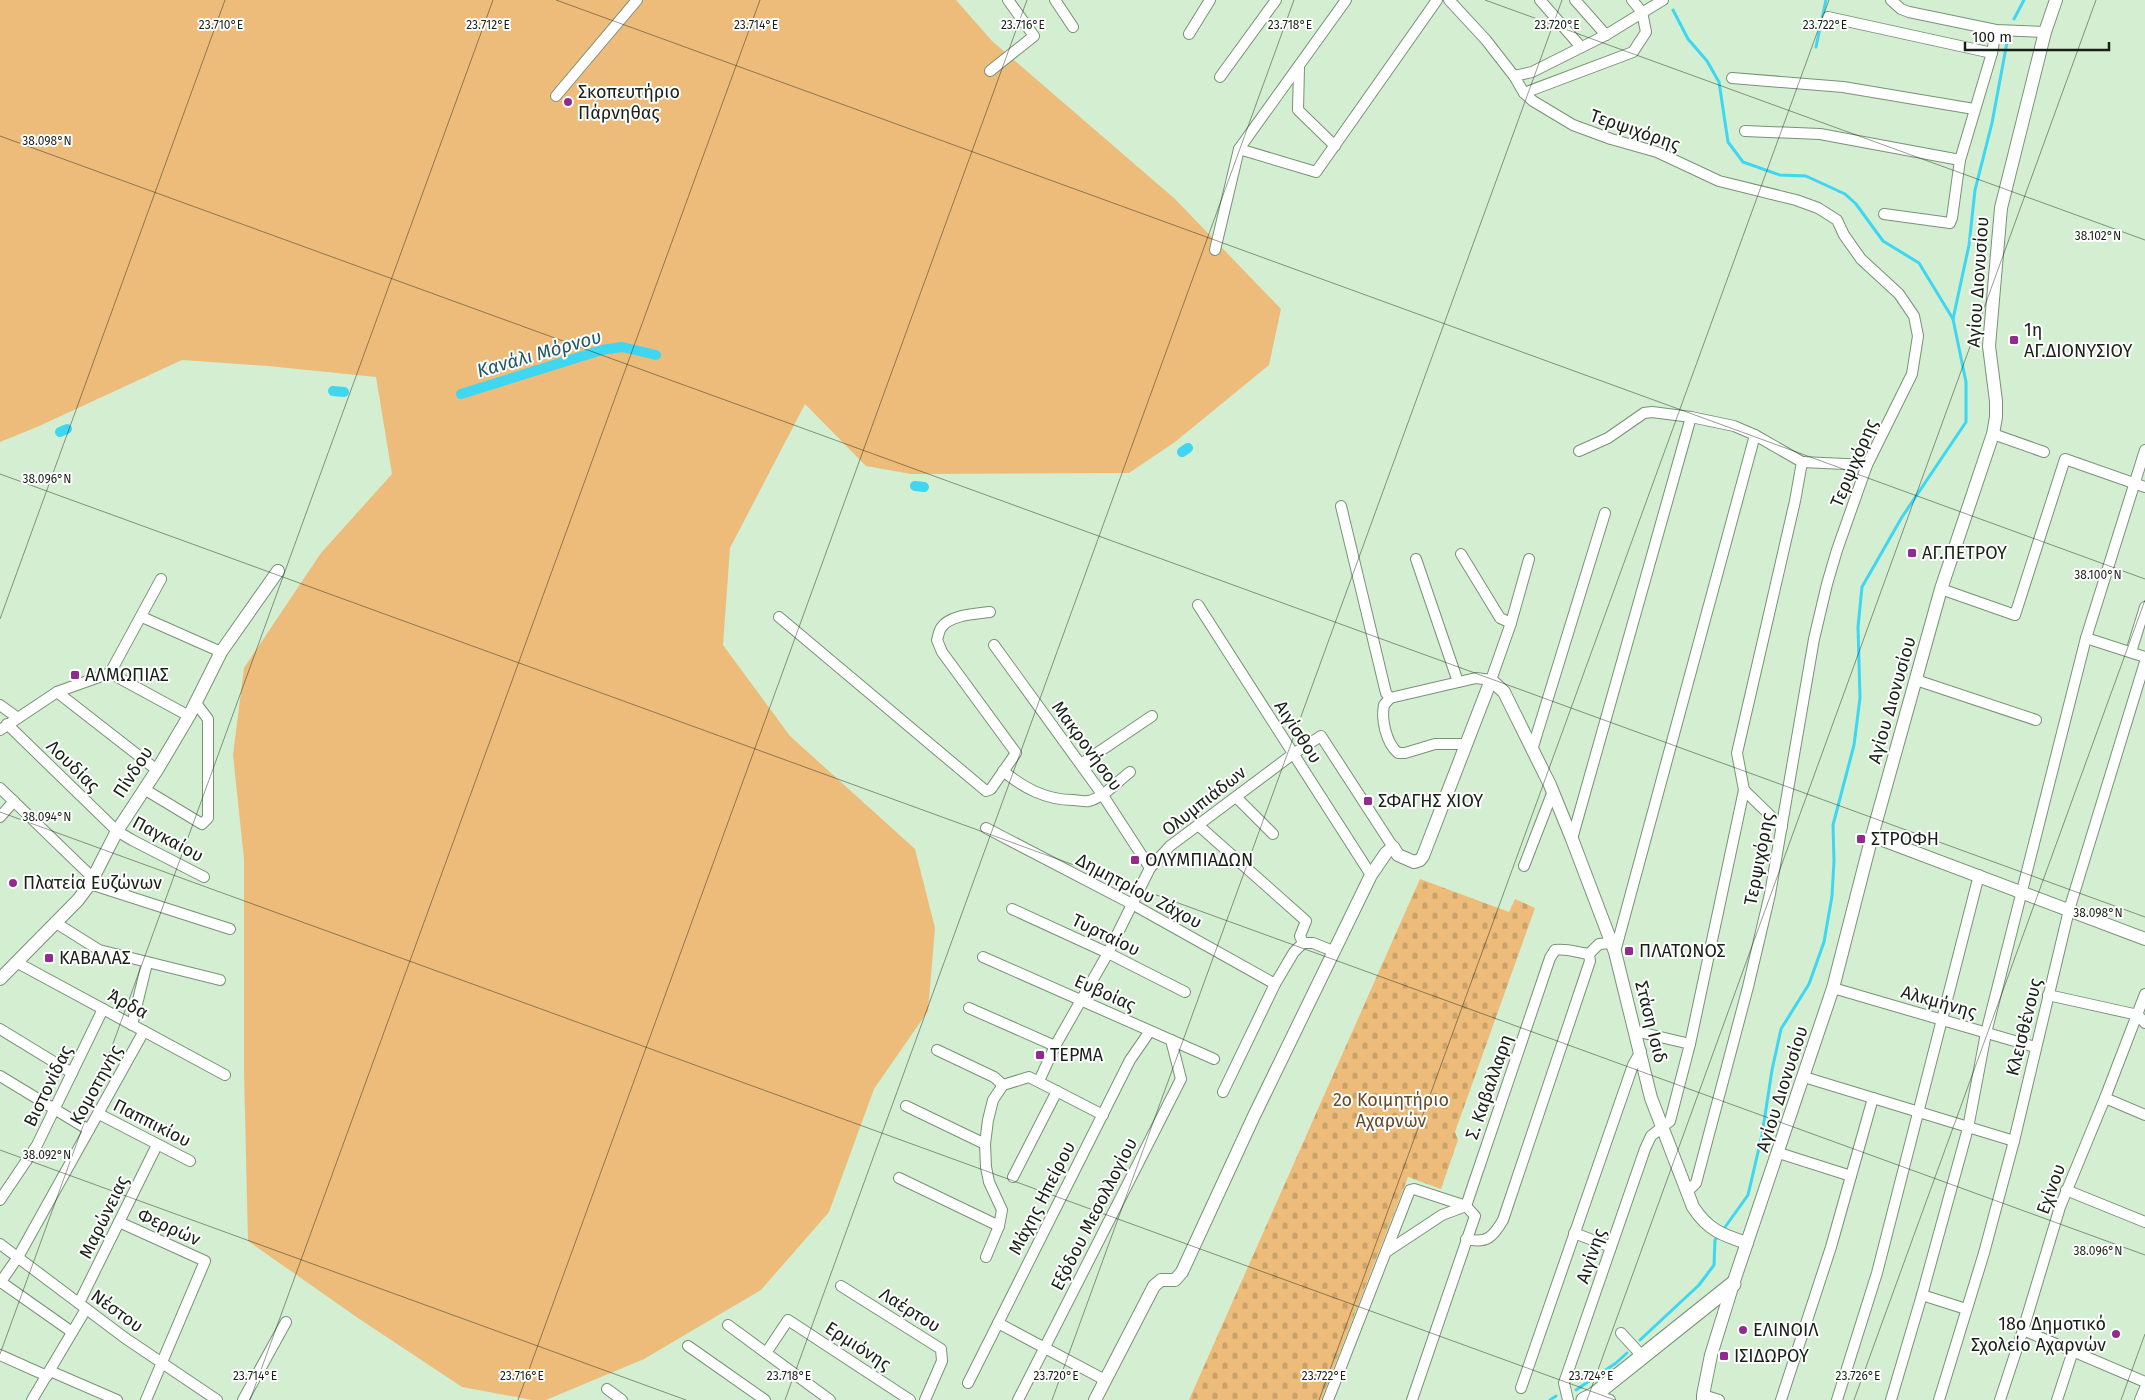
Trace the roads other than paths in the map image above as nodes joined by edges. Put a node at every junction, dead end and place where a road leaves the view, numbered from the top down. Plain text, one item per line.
1 (637, 0) edge
2 (1008, 0) edge
3 (1055, 0) edge
4 (1210, 0) edge
5 (1276, 0) edge
6 (1346, 0) edge
7 (1437, 0) edge
8 (1449, 0) edge
9 (1540, 0) edge
10 (1575, 0) edge
11 (1632, 0) edge
12 (1663, 0) edge
13 (1892, 0) edge
14 (2056, 0) edge
15 (1642, 12) junction
16 (1828, 17) dead end
17 (1073, 27) dead end
18 (1996, 30) junction
19 (2045, 32) junction
20 (1189, 34) dead end
21 (1606, 35) junction
22 (1581, 47) junction
23 (1992, 53) junction
24 (1298, 67) junction
25 (990, 71) dead end
26 (1514, 76) junction
27 (1220, 77) dead end
28 (1732, 78) dead end
29 (1524, 93) junction
30 (556, 96) dead end
31 (1974, 110) junction
32 (1745, 131) dead end
33 (1335, 146) junction
34 (1239, 149) junction
35 (1960, 160) junction
36 (1884, 214) dead end
37 (1215, 250) dead end
38 (1691, 417) junction
39 (1993, 434) junction
40 (1755, 435) junction
41 (2145, 450) edge
42 (1579, 452) dead end
43 (2044, 452) dead end
44 (1802, 462) junction
45 (1867, 465) junction
46 (2135, 484) junction
47 (2145, 487) edge
48 (1341, 506) dead end
49 (1606, 513) dead end
50 (1461, 554) dead end
51 (1416, 559) dead end
52 (1529, 559) dead end
53 (278, 571) dead end
54 (162, 578) dead end
55 (1941, 589) junction
56 (1198, 605) dead end
57 (2145, 607) edge
58 (990, 612) dead end
59 (142, 617) junction
60 (779, 618) dead end
61 (1511, 623) junction
62 (2086, 638) junction
63 (994, 645) dead end
64 (220, 652) junction
65 (2131, 652) junction
66 (2145, 657) edge
67 (2145, 662) edge
68 (110, 673) junction
69 (1491, 680) junction
70 (1916, 680) junction
71 (1458, 682) junction
72 (57, 692) junction
73 (1390, 698) junction
74 (195, 702) junction
75 (0, 704) edge
76 (189, 716) junction
77 (1152, 716) dead end
78 (18, 718) junction
79 (2036, 720) dead end
80 (3, 727) edge
81 (1467, 744) junction
82 (1532, 750) junction
83 (1293, 754) junction
84 (1080, 764) junction
85 (157, 770) junction
86 (1003, 771) junction
87 (1130, 772) dead end
88 (0, 788) edge
89 (144, 789) junction
90 (1744, 790) junction
91 (1552, 791) junction
92 (1102, 794) junction
93 (1236, 797) junction
94 (14, 801) junction
95 (0, 817) edge
96 (1198, 826) junction
97 (1782, 827) junction
98 (986, 828) dead end
99 (117, 831) junction
100 (1273, 834) dead end
101 (1872, 836) junction
102 (1572, 839) junction
103 (1393, 847) junction
104 (1524, 866) dead end
105 (1150, 868) junction
106 (1979, 875) junction
107 (1371, 876) junction
108 (204, 877) dead end
109 (91, 880) junction
110 (2021, 892) junction
111 (1132, 904) junction
112 (1012, 908) dead end
113 (2069, 910) junction
114 (56, 924) junction
115 (230, 929) dead end
116 (2145, 938) edge
117 (1303, 943) junction
118 (1613, 947) junction
119 (1333, 952) junction
120 (1108, 953) junction
121 (1589, 954) junction
122 (983, 957) dead end
123 (16, 962) junction
124 (147, 963) junction
125 (0, 979) edge
126 (220, 980) dead end
127 (1275, 984) junction
128 (1833, 988) junction
129 (1185, 992) dead end
130 (2145, 994) edge
131 (2048, 995) junction
132 (1082, 1000) junction
133 (969, 1008) dead end
134 (103, 1009) junction
135 (2141, 1019) edge
136 (1941, 1020) junction
137 (132, 1025) junction
138 (0, 1029) edge
139 (144, 1031) junction
140 (1150, 1031) junction
141 (1635, 1031) junction
142 (1986, 1033) junction
143 (1171, 1040) junction
144 (1690, 1044) junction
145 (1055, 1046) junction
146 (2035, 1047) junction
147 (937, 1050) dead end
148 (1641, 1051) junction
149 (1214, 1060) dead end
150 (72, 1073) junction
151 (225, 1075) dead end
152 (0, 1076) edge
153 (1804, 1077) junction
154 (1039, 1081) junction
155 (1003, 1086) junction
156 (1056, 1091) junction
157 (1223, 1092) dead end
158 (1873, 1098) junction
159 (2105, 1098) junction
160 (906, 1106) dead end
161 (54, 1110) junction
162 (1920, 1112) junction
163 (99, 1114) junction
164 (1102, 1115) junction
165 (2145, 1115) edge
166 (1662, 1128) junction
167 (1968, 1128) junction
168 (89, 1130) junction
169 (2014, 1141) junction
170 (985, 1144) junction
171 (157, 1145) junction
172 (1779, 1153) junction
173 (190, 1161) dead end
174 (1851, 1176) junction
175 (1013, 1177) dead end
176 (899, 1178) dead end
177 (3, 1188) edge
178 (2066, 1190) junction
179 (1687, 1192) junction
180 (0, 1200) edge
181 (1466, 1206) junction
182 (119, 1222) junction
183 (2145, 1222) edge
184 (999, 1226) junction
185 (1574, 1233) junction
186 (1466, 1239) junction
187 (1747, 1243) junction
188 (0, 1244) edge
189 (1611, 1247) junction
190 (1386, 1252) junction
191 (18, 1257) junction
192 (986, 1257) dead end
193 (0, 1282) edge
194 (1733, 1284) junction
195 (841, 1286) dead end
196 (1922, 1294) junction
197 (83, 1306) junction
198 (1966, 1309) junction
199 (286, 1322) dead end
200 (998, 1323) junction
201 (728, 1325) dead end
202 (2023, 1330) junction
203 (72, 1332) junction
204 (1621, 1333) dead end
205 (688, 1346) dead end
206 (1045, 1348) junction
207 (2073, 1351) junction
208 (766, 1353) junction
209 (0, 1355) edge
210 (1643, 1356) junction
211 (162, 1361) junction
212 (48, 1374) junction
213 (1105, 1380) junction
214 (2145, 1382) edge
215 (968, 1383) dead end
216 (1522, 1388) dead end
217 (2145, 1388) edge
218 (607, 1390) dead end
219 (1703, 1397) edge
220 (1589, 1398) edge
221 (32, 1400) edge
222 (117, 1400) edge
223 (146, 1400) edge
224 (217, 1400) edge
225 (243, 1400) edge
226 (622, 1400) edge
227 (765, 1400) edge
228 (830, 1400) edge
229 (910, 1400) edge
230 (925, 1400) edge
231 (1018, 1400) edge
232 (1095, 1400) edge
233 (1328, 1400) edge
234 (1412, 1400) edge
235 (1568, 1400) edge
236 (1610, 1400) edge
237 (1719, 1400) edge
238 (1781, 1400) edge
239 (1837, 1400) edge
240 (1891, 1400) edge
241 (1939, 1400) edge
242 (2000, 1400) edge
243 (2057, 1400) edge
244 (2140, 1400) edge

1 - 30 street
2 - 25 street
3 - 17 street
4 - 20 street
5 - 27 street
6 - 24 street
7 - 33 street
8 - 26 street, Τερψιχόρης
9 - 22 street
10 - 21 street
11 - 15 street
12 - 15 street
13 - 18 street
14 - 19 street, Αγίου Διονυσίου
15 - 21 street
15 - 29 street
16 - 23 street
18 - 19 street
18 - 23 street
19 - 39 street, Αγίου Διονυσίου
21 - 22 street
22 - 26 street
23 - 31 street
24 - 33 street
24 - 34 street
26 - 29 street, Τερψιχόρης
28 - 31 street
29 - 45 street, Τερψιχόρης
31 - 35 street
32 - 35 street
33 - 34 street
34 - 37 street
35 - 36 street
38 - 40 street
38 - 42 street
38 - 102 street
39 - 43 street
39 - 55 street, Αγίου Διονυσίου
40 - 44 street
40 - 118 street
41 - 46 street
44 - 45 street
44 - 90 street
45 - 97 street, Τερψιχόρης
46 - 47 street
46 - 55 street
46 - 62 street
48 - 73 street
49 - 82 street
50 - 61 street
51 - 71 street
52 - 61 street
53 - 64 street, Πίνδου
54 - 59 street
55 - 70 street, Αγίου Διονυσίου
56 - 83 street, Αιγίσθου
57 - 65 street
58 - 86 street
59 - 64 street
59 - 68 street
60 - 86 street
61 - 69 street
62 - 65 street
62 - 110 street
63 - 84 street, Μακρονήσου
64 - 74 street, Πίνδου
65 - 66 street
67 - 113 street, Κλεισθένους
68 - 72 street
68 - 76 street
69 - 71 street
69 - 81 street
69 - 82 street, Στάση Ισιδ
70 - 79 street
70 - 101 street, Αγίου Διονυσίου
71 - 73 street
72 - 78 street
72 - 85 street
73 - 81 street
74 - 76 street, Πίνδου
74 - 89 street
75 - 78 street
76 - 85 street, Πίνδου
77 - 84 street
78 - 80 street
80 - 99 street, Λουδίας
81 - 103 street
82 - 91 street, Στάση Ισιδ
83 - 93 street, Ολυμπιάδων
83 - 103 street, Ολυμπιάδων
83 - 107 street, Αιγίσθου
84 - 92 street, Μακρονήσου
85 - 89 street, Πίνδου
86 - 92 street
87 - 92 street
88 - 94 street
89 - 99 street, Πίνδου
90 - 97 street
90 - 144 street, Αιγίνης
91 - 102 street, Στάση Ισιδ
91 - 104 street
92 - 105 street, Μακρονήσου
93 - 96 street, Ολυμπιάδων
93 - 100 street
94 - 95 street
94 - 109 street
96 - 105 street, Ολυμπιάδων
96 - 117 street
97 - 179 street, Τερψιχόρης
98 - 111 street, Δημητρίου Ζάχου
99 - 108 street, Παγκαίου
99 - 109 street, Πίνδου
101 - 106 street
101 - 128 street, Αγίου Διονυσίου
102 - 118 street, Στάση Ισιδ
103 - 107 street
105 - 111 street, Ολυμπιάδων
106 - 110 street
106 - 136 street
107 - 119 street
109 - 114 street, Πίνδου
109 - 115 street
110 - 113 street
110 - 142 street
111 - 120 street, Ολυμπιάδων
111 - 127 street, Δημητρίου Ζάχου
112 - 120 street, Τυρταίου
113 - 116 street
113 - 131 street, Κλεισθένους
114 - 123 street, Πίνδου
114 - 124 street
117 - 119 street
117 - 127 street
118 - 121 street
118 - 141 street, Στάση Ισιδ
119 - 213 street
120 - 129 street, Τυρταίου
120 - 132 street, Ολυμπιάδων
121 - 181 street, Σ. Καβαλλαρη
121 - 186 street
122 - 132 street, Ευβοίας
123 - 125 street, Πίνδου
123 - 134 street, Άρδα
124 - 126 street
124 - 137 street
127 - 157 street
128 - 136 street, Αλκμήνης
128 - 153 street, Αγίου Διονυσίου
130 - 135 street, Εχίνου
131 - 135 street
131 - 146 street, Κλεισθένους
132 - 140 street, Ευβοίας
132 - 145 street, Ολυμπιάδων
133 - 145 street
134 - 137 street, Άρδα
134 - 150 street, Βιστονίδας
135 - 159 street, Εχίνου
136 - 142 street, Αλκμήνης
136 - 162 street
137 - 139 street, Άρδα
138 - 150 street
139 - 151 street, Άρδα
139 - 163 street, Κομοτηνής
140 - 143 street, Ευβοίας
140 - 164 street, Μάχης Ηπείρου
141 - 144 street
141 - 148 street, Στάση Ισιδ
142 - 146 street, Αλκμήνης
142 - 167 street
143 - 149 street, Ευβοίας
143 - 206 street, Εξόδου Μεσολλογίου
144 - 166 street, Αιγίνης
145 - 154 street, Ολυμπιάδων
146 - 169 street, Κλεισθένους
147 - 155 street
148 - 166 street, Στάση Ισιδ
148 - 185 street
150 - 161 street, Βιστονίδας
152 - 161 street
153 - 158 street
153 - 172 street, Αγίου Διονυσίου
154 - 155 street
154 - 156 street
155 - 170 street
156 - 164 street
156 - 175 street
158 - 162 street
158 - 174 street
159 - 165 street
159 - 178 street, Εχίνου
160 - 170 street
161 - 168 street
161 - 177 street, Βιστονίδας
162 - 167 street
162 - 239 street
163 - 168 street, Κομοτηνής
163 - 171 street, Παππικίου
164 - 200 street, Μάχης Ηπείρου
166 - 179 street, Στάση Ισιδ
166 - 189 street, Αιγίνης
167 - 169 street
167 - 196 street
168 - 191 street, Κομοτηνής
169 - 198 street, Κλεισθένους
170 - 184 street
171 - 173 street, Παππικίου
171 - 182 street, Μαρώνειας
172 - 174 street
172 - 187 street, Αγίου Διονυσίου
174 - 238 street
176 - 184 street
177 - 180 street, Βιστονίδας
178 - 183 street
178 - 202 street, Εχίνου
179 - 187 street, Στάση Ισιδ
181 - 186 street
181 - 190 street
181 - 190 street
182 - 197 street, Μαρώνειας
182 - 211 street, Φερρών
184 - 192 street
185 - 189 street
185 - 216 street
186 - 234 street
187 - 194 street, Αγίου Διονυσίου
188 - 191 street, Νέστου
189 - 235 street, Αιγίνης
190 - 233 street
191 - 193 street, Κομοτηνής
191 - 197 street, Νέστου
193 - 203 street
194 - 210 main road
194 - 219 street, Αγίου Διονυσίου
195 - 230 street, Λαέρτου
196 - 198 street
196 - 240 street
197 - 203 street, Μαρώνειας
197 - 211 street, Νέστου
198 - 241 street, Κλεισθένους
199 - 225 street
200 - 206 street
200 - 215 street, Μάχης Ηπείρου
201 - 208 street
202 - 207 street
202 - 242 street, Εχίνου
203 - 212 street, Μαρώνειας
204 - 210 street
205 - 227 street
206 - 213 street
206 - 231 street, Εξόδου Μεσολλογίου
207 - 214 street
207 - 243 street
208 - 228 street
208 - 229 street, Ερμιόνης
209 - 212 street
210 - 220 main road
211 - 223 street
211 - 224 street, Νέστου
212 - 221 street, Μαρώνειας
212 - 222 street
213 - 232 street
217 - 244 street
218 - 226 street
219 - 237 street
220 - 236 street

